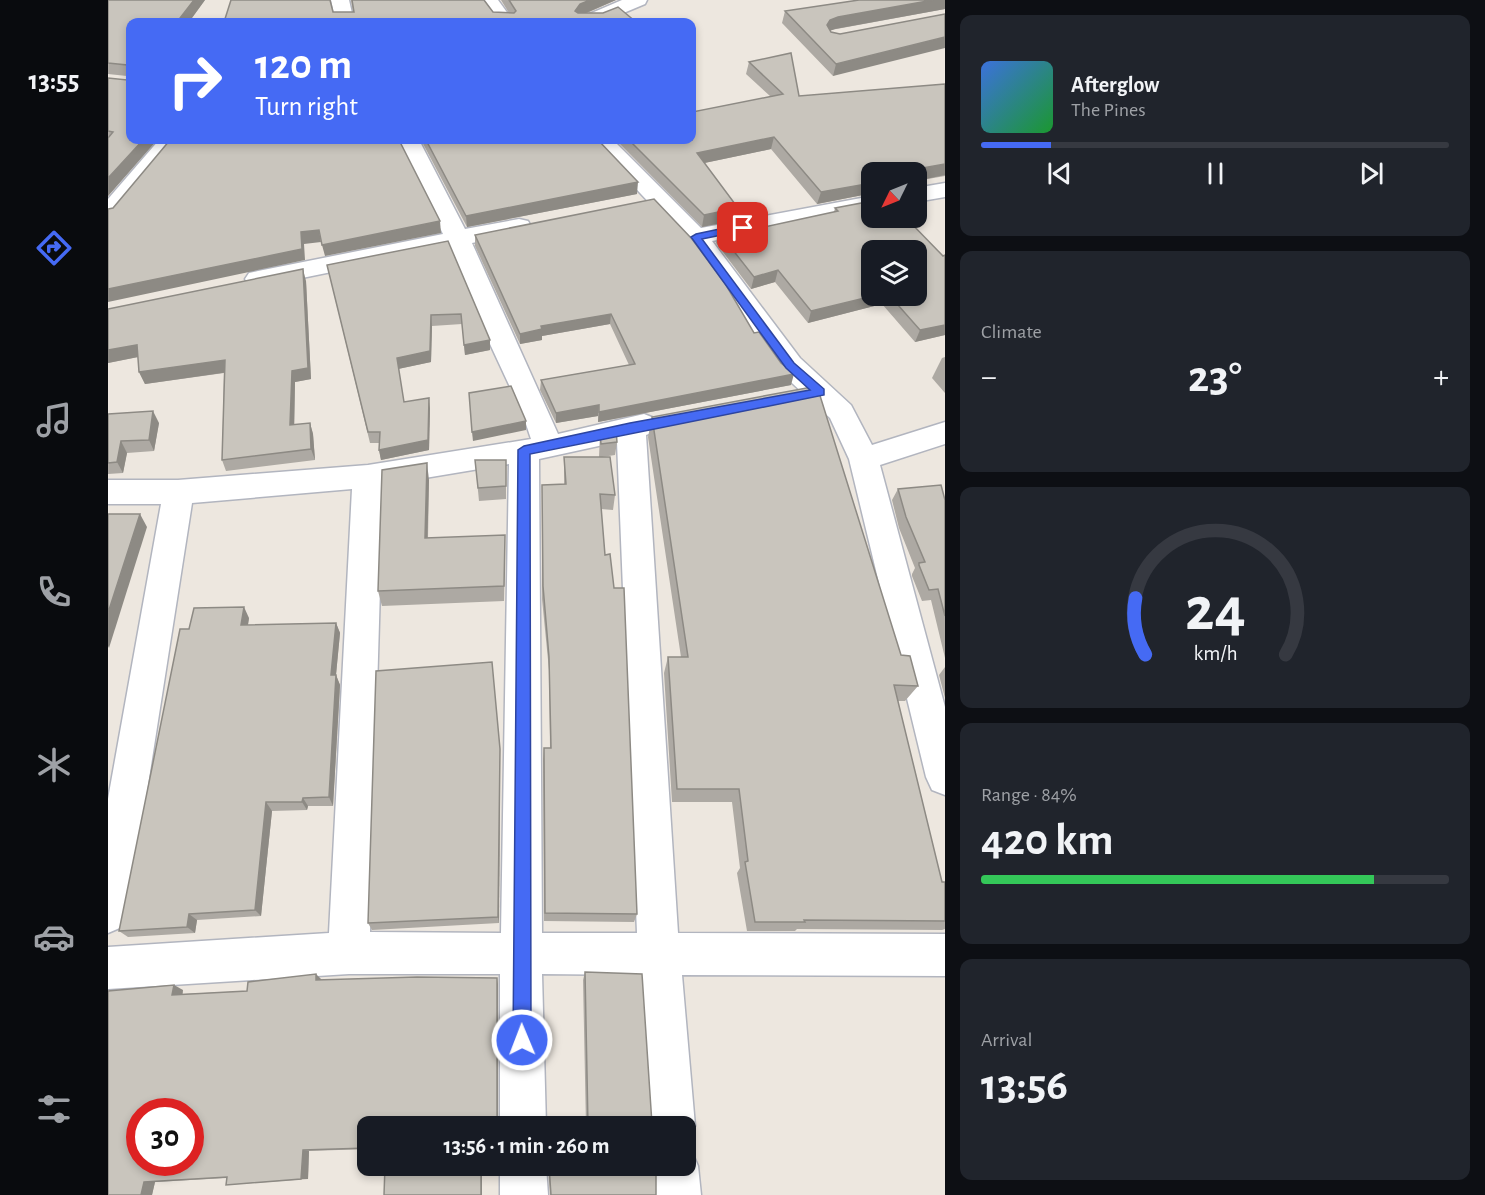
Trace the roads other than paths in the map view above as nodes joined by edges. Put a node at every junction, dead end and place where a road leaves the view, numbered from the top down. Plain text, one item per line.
1 (340, 0) edge
2 (488, 0) edge
3 (636, 1) edge
4 (344, 18) edge
5 (501, 18) edge
6 (596, 18) edge
7 (167, 144) edge
8 (410, 144) edge
9 (604, 144) edge
10 (945, 190) edge
11 (927, 193) edge
12 (861, 205) edge
13 (108, 214) edge
14 (539, 222) edge
15 (696, 237) junction
16 (458, 239) junction
17 (239, 283) edge
18 (820, 392) junction
19 (786, 398) edge
20 (675, 419) edge
21 (630, 427) junction
22 (945, 433) edge
23 (536, 449) junction
24 (864, 459) junction
25 (368, 476) junction
26 (108, 492) edge
27 (178, 492) junction
28 (945, 777) edge
29 (108, 913) edge
30 (349, 953) junction
31 (521, 954) junction
32 (659, 954) junction
33 (945, 955) edge
34 (108, 968) edge
35 (523, 1116) edge
36 (671, 1116) edge
37 (523, 1176) edge
38 (676, 1176) edge
39 (524, 1195) edge
40 (677, 1195) edge

1 - 4 street
2 - 5 street
3 - 6 street
7 - 13 street
8 - 16 street
9 - 15 street
10 - 11 street
12 - 15 street
14 - 16 street
15 - 18 street
16 - 17 street
16 - 23 street
18 - 19 street
18 - 24 street
20 - 21 street
21 - 23 street
21 - 32 street
22 - 24 street
23 - 25 street
23 - 31 street
24 - 28 street
25 - 27 street
25 - 30 street
26 - 27 street
27 - 29 street
30 - 31 street
30 - 34 street
31 - 32 street
31 - 35 street
32 - 33 street
32 - 36 street
37 - 39 street
38 - 40 street

